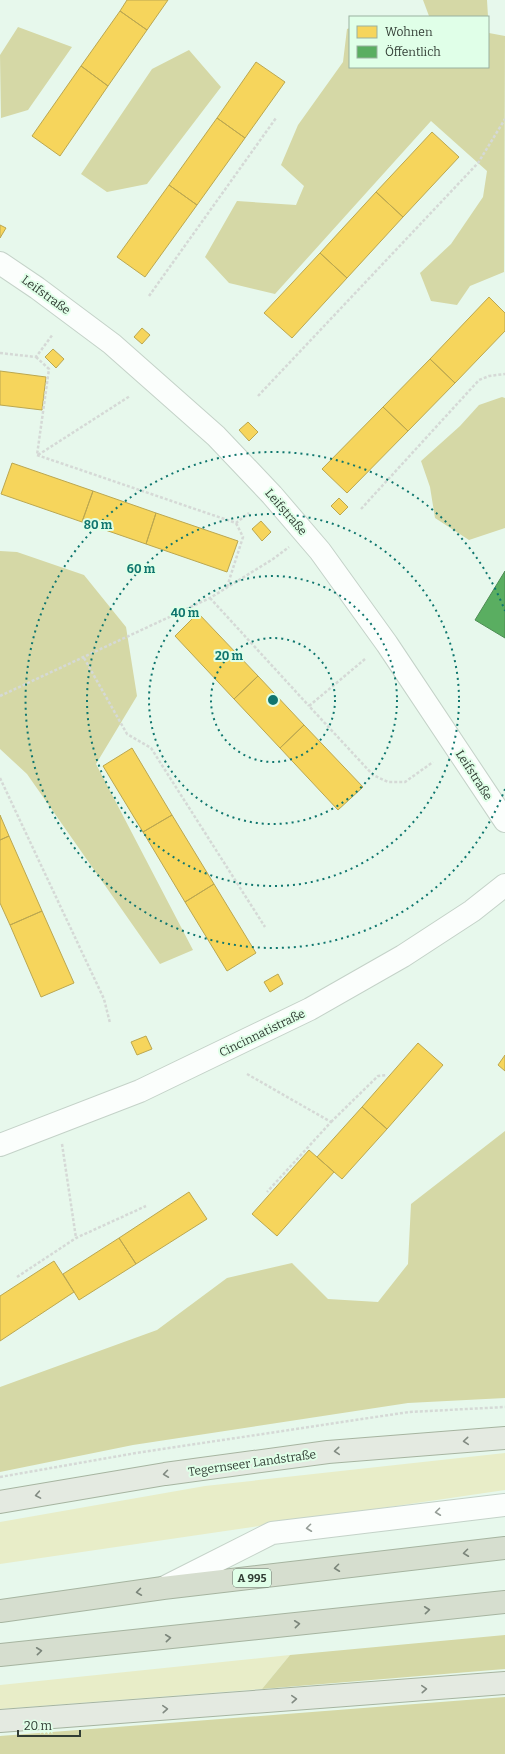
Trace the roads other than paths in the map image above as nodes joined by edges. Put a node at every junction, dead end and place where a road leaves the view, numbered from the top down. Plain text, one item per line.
1 (0, 263) edge
2 (505, 821) edge
3 (505, 885) edge
4 (0, 1145) edge
5 (505, 1438) edge
6 (0, 1502) edge
7 (505, 1505) edge
8 (505, 1548) edge
9 (163, 1588) junction
10 (505, 1602) edge
11 (0, 1611) edge
12 (0, 1655) edge
13 (505, 1683) edge
14 (0, 1721) edge

1 - 2 street, Leifstraße
3 - 4 street, Cincinnatistraße
5 -> 6 main road, Tegernseer Landstraße
7 -> 9 street
8 -> 9 highway, A 995
9 -> 11 highway, A 995
12 -> 10 highway
14 -> 13 main road

